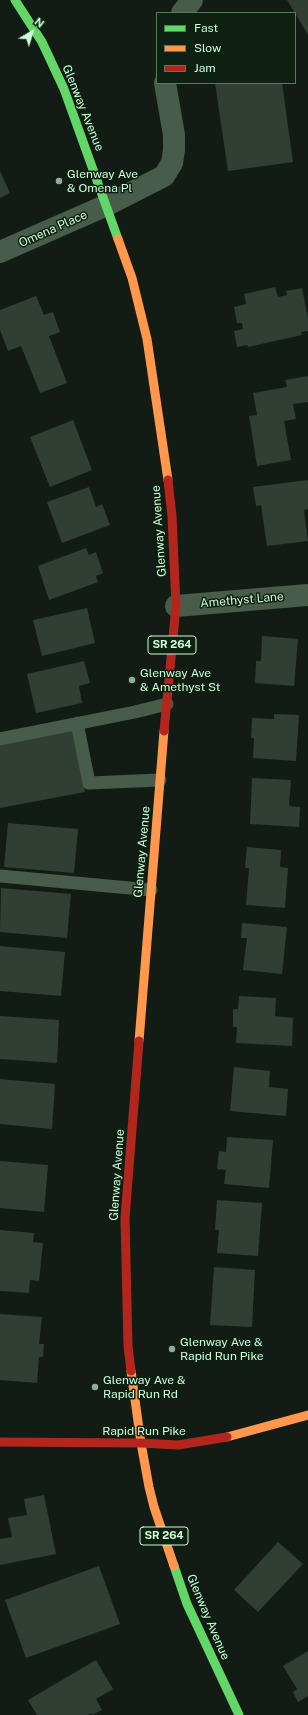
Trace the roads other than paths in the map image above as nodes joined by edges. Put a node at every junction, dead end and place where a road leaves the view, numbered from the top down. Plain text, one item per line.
1 (15, 0) edge
2 (192, 0) edge
3 (183, 12) edge
4 (165, 84) edge
5 (107, 205) junction
6 (0, 252) edge
7 (308, 595) edge
8 (176, 606) junction
9 (167, 704) junction
10 (77, 723) junction
11 (0, 739) edge
12 (160, 780) junction
13 (0, 876) edge
14 (151, 890) junction
15 (308, 1415) edge
16 (0, 1442) edge
17 (141, 1443) junction
18 (239, 1715) edge

1 - 5 main road, Glenway Avenue / SR 264
2 - 3 street
4 - 5 street, Omena Place
5 - 6 street, Omena Place
5 - 8 main road, Glenway Avenue / SR 264
7 - 8 street, Amethyst Lane
8 - 9 main road, Glenway Avenue / SR 264
9 - 10 lane
9 - 12 main road, Glenway Avenue / SR 264
10 - 11 lane
10 - 12 lane
12 - 14 main road, Glenway Avenue / SR 264
13 - 14 lane
14 - 17 main road, Glenway Avenue / SR 264
15 - 17 main road, Rapid Run Pike
16 - 17 main road, Rapid Run Pike
17 - 18 main road, Glenway Avenue / SR 264

